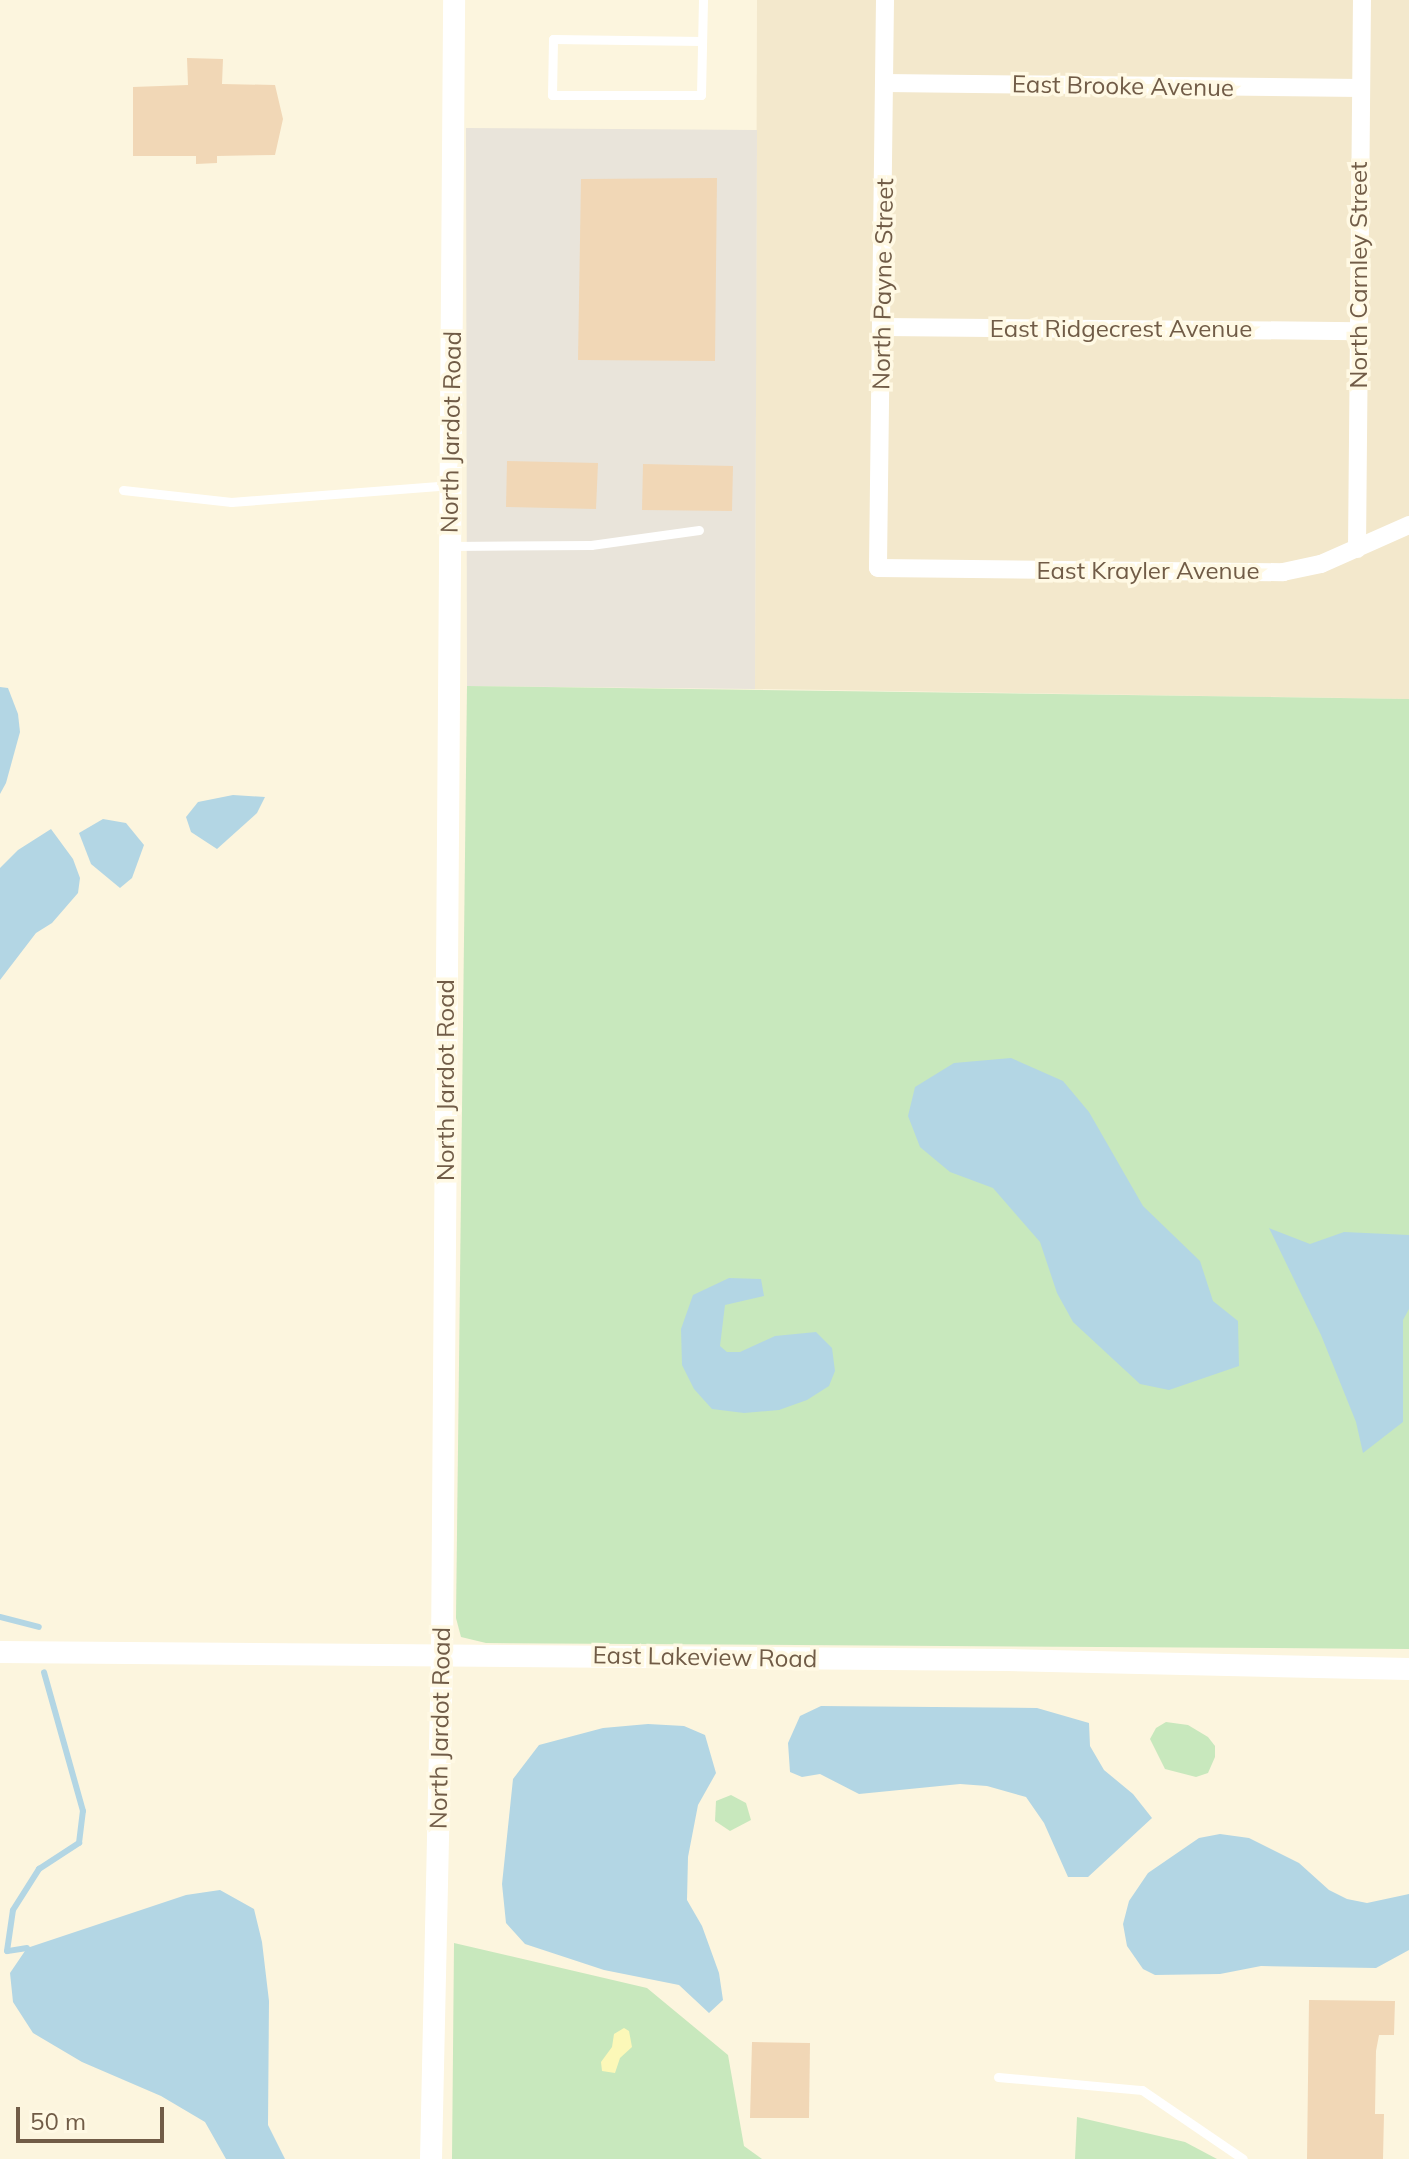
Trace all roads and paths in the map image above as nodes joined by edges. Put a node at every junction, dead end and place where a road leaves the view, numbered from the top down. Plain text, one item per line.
1 (454, 0) edge
2 (703, 0) edge
3 (885, 0) edge
4 (1362, 0) edge
5 (702, 41) junction
6 (885, 83) junction
7 (1361, 88) junction
8 (884, 327) junction
9 (1359, 331) junction
10 (451, 485) junction
11 (123, 490) dead end
12 (1409, 525) edge
13 (699, 530) dead end
14 (450, 546) junction
15 (1357, 549) junction
16 (878, 568) joint
17 (0, 1652) edge
18 (442, 1654) junction
19 (1409, 1669) edge
20 (998, 2077) dead end
21 (431, 2159) edge
22 (1243, 2159) edge

1 - 10 street, North Jardot Road
2 - 5 lane
3 - 6 street, North Payne Street
4 - 7 street, North Carnley Street
5 - 5 lane
6 - 7 street, East Brooke Avenue
6 - 8 street, North Payne Street
7 - 9 street, North Carnley Street
8 - 9 street, East Ridgecrest Avenue
8 - 16 street, North Payne Street
9 - 15 street, North Carnley Street
10 - 11 lane
10 - 14 street, North Jardot Road
12 - 15 street, East Krayler Avenue
13 - 14 lane
14 - 18 street, North Jardot Road
15 - 16 street, East Krayler Avenue
17 - 18 street, East Lakeview Road
18 - 19 street, East Lakeview Road
18 - 21 street, North Jardot Road
20 - 22 lane

